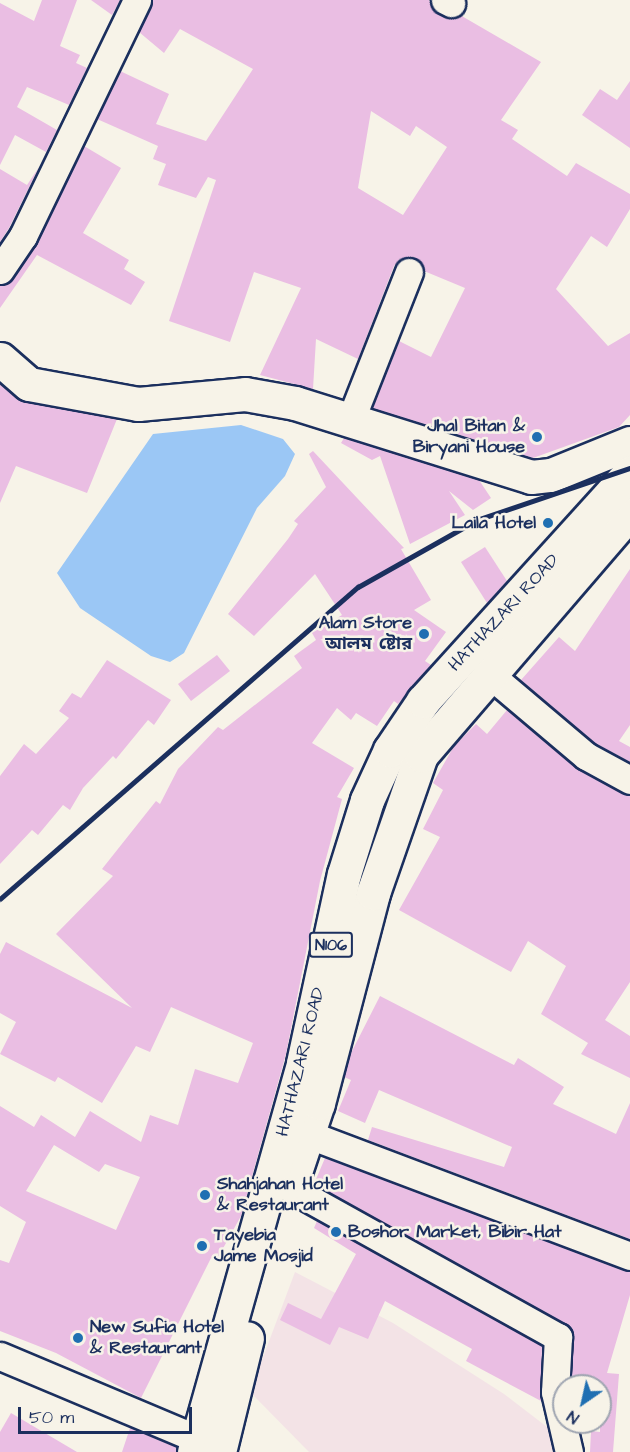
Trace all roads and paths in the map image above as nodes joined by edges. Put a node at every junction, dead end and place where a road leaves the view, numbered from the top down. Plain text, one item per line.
1 (137, 0) edge
2 (0, 270) edge
3 (409, 272) dead end
4 (0, 358) edge
5 (351, 419) junction
6 (630, 443) edge
7 (630, 473) edge
8 (630, 512) edge
9 (489, 674) junction
10 (630, 780) edge
11 (307, 1134) junction
12 (290, 1188) junction
13 (630, 1256) edge
14 (0, 1356) edge
15 (203, 1448) edge
16 (569, 1452) edge

1 - 2 street
3 - 5 street
4 - 5 main road
5 - 6 main road
7 - 15 main road, HATHAZARI ROAD / N106
8 - 9 main road, HATHAZARI ROAD / N106
9 - 10 street
9 - 11 main road, HATHAZARI ROAD / N106
11 - 12 main road, HATHAZARI ROAD / N106
11 - 13 street
12 - 15 main road, HATHAZARI ROAD / N106
12 - 16 street
14 - 15 street

